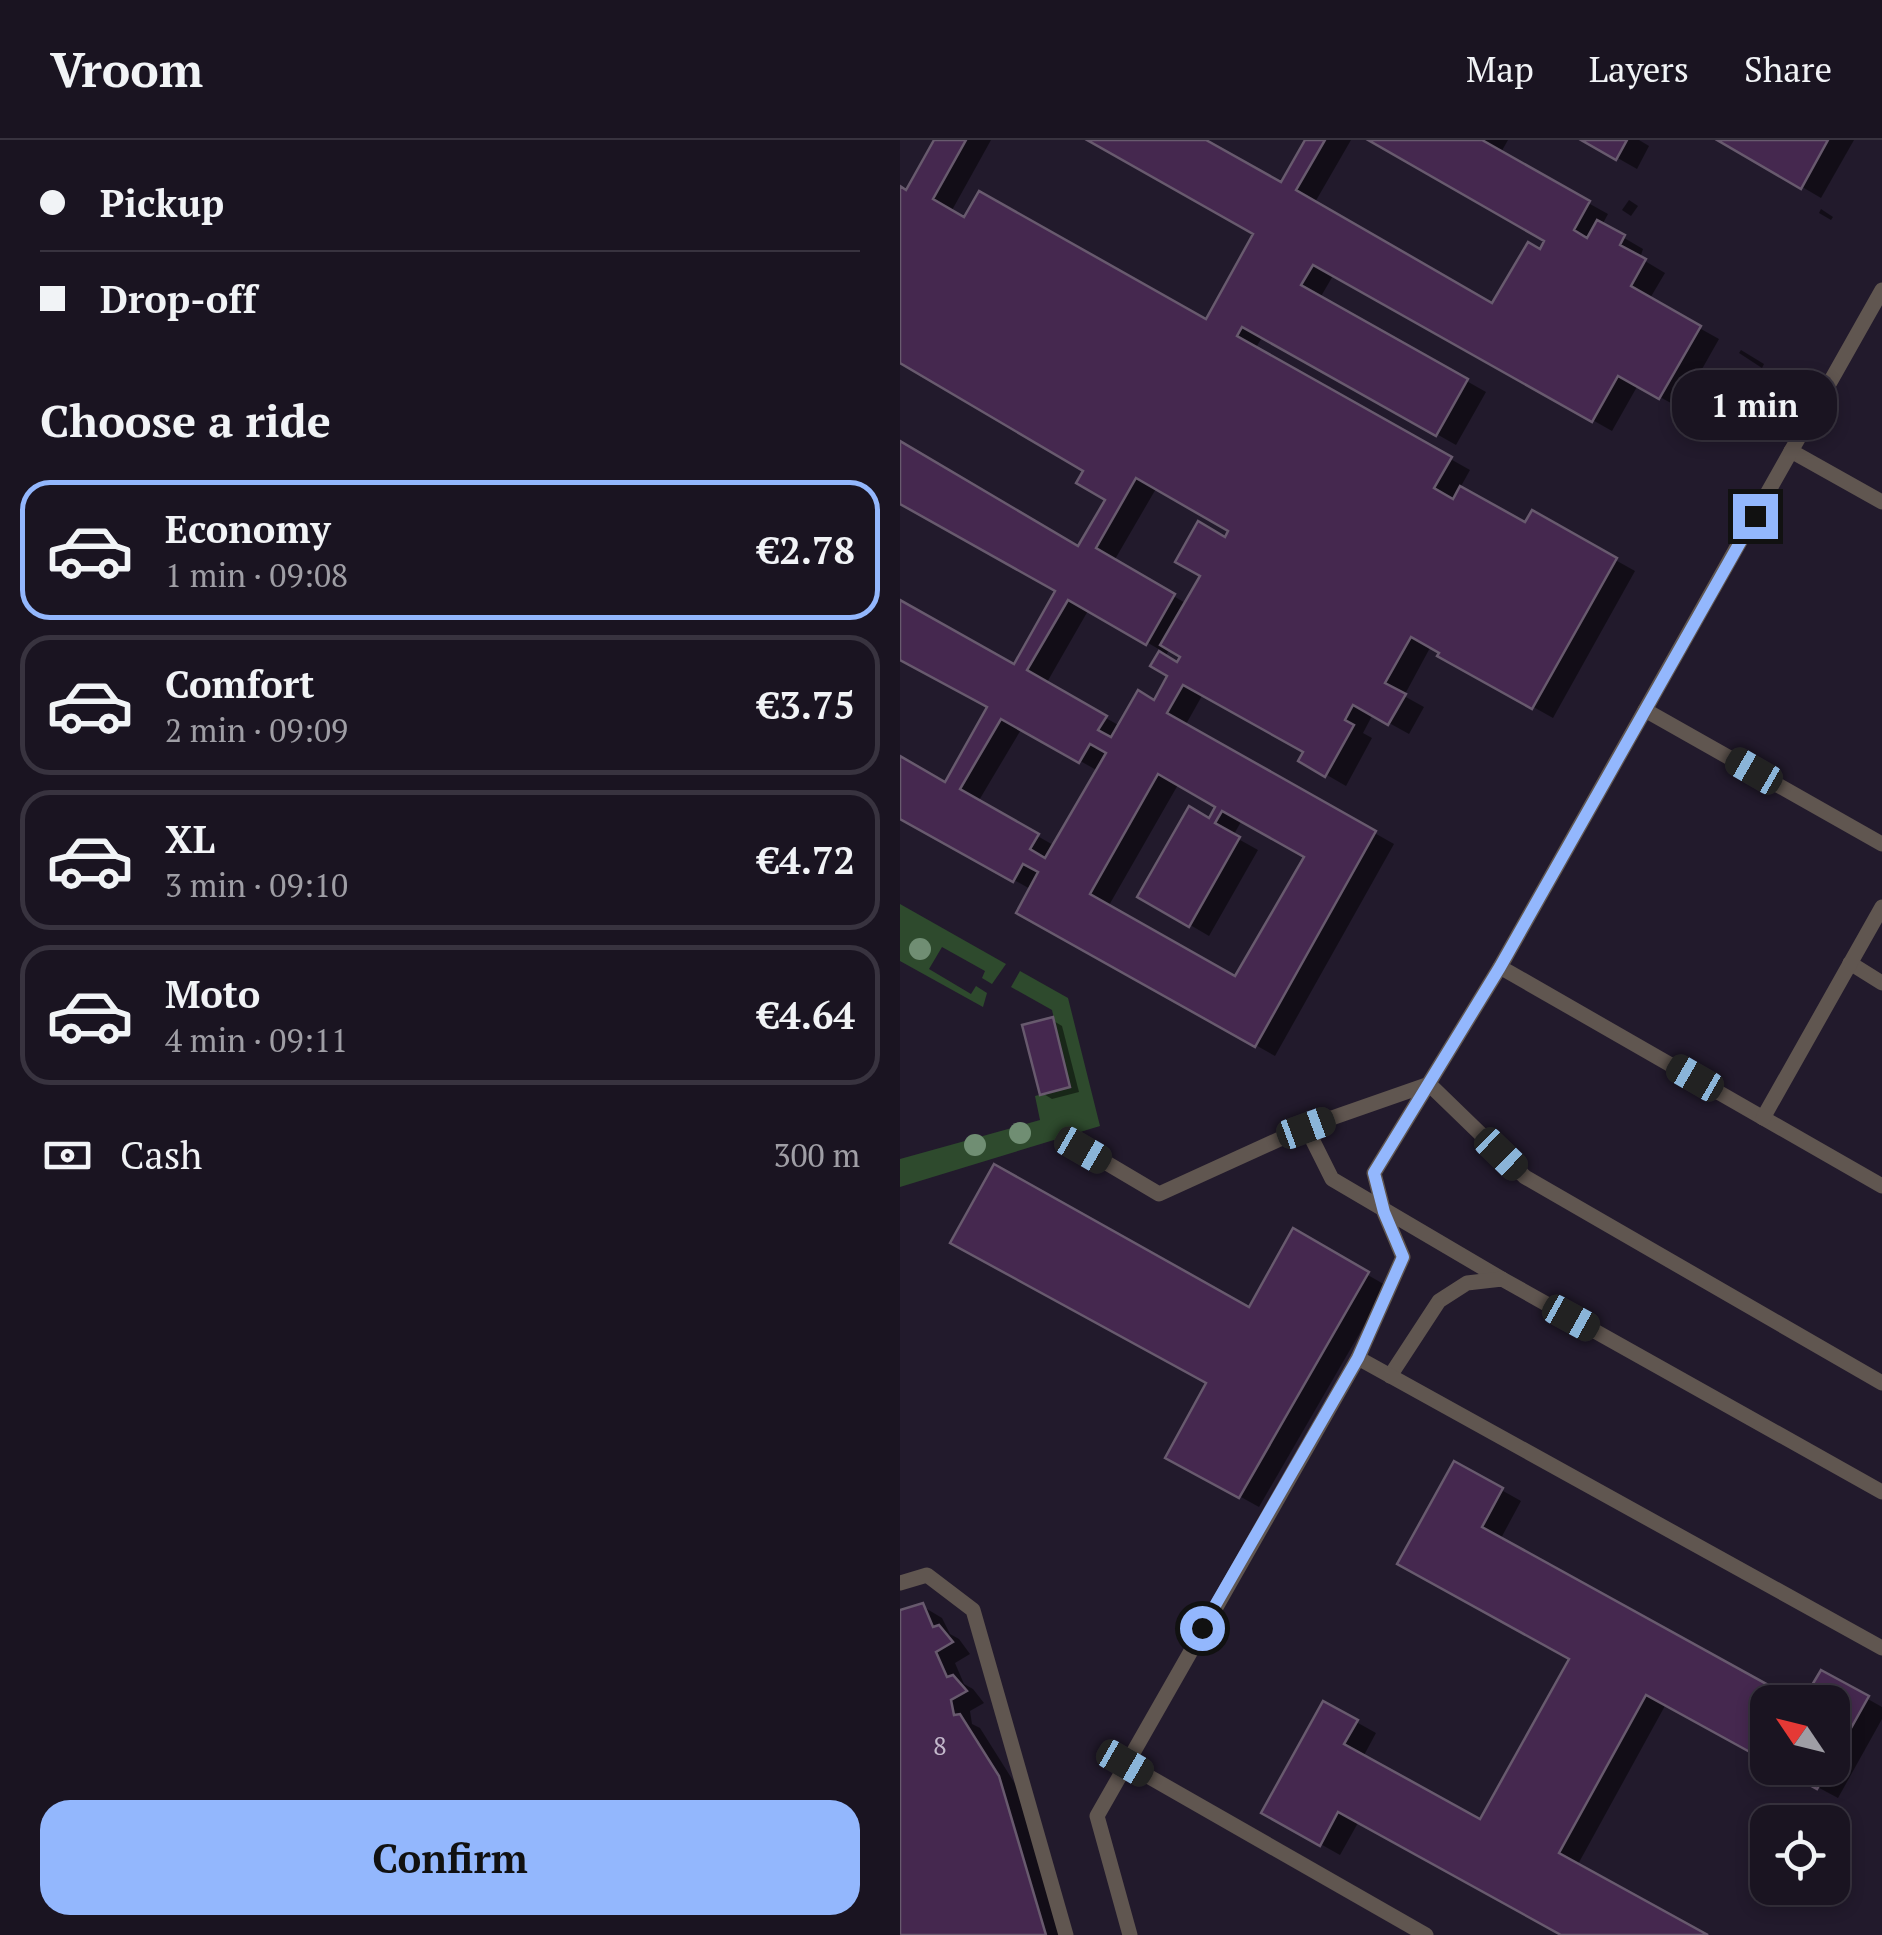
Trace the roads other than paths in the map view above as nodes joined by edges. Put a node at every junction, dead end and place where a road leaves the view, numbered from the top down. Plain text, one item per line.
1 (1882, 290) edge
2 (1792, 451) junction
3 (1882, 502) edge
4 (1645, 710) junction
5 (1882, 844) edge
6 (1882, 907) edge
7 (1850, 963) junction
8 (1500, 967) junction
9 (1882, 983) edge
10 (1429, 1084) junction
11 (1763, 1118) junction
12 (1306, 1128) junction
13 (1083, 1150) dead end
14 (1882, 1186) edge
15 (1384, 1212) junction
16 (1502, 1279) junction
17 (1358, 1358) junction
18 (1390, 1376) junction
19 (1882, 1383) edge
20 (1882, 1492) edge
21 (900, 1583) edge
22 (1882, 1648) edge
23 (1125, 1763) junction
24 (1066, 1935) edge
25 (1130, 1935) edge
26 (1426, 1935) edge

1 - 2 lane
2 - 3 lane
2 - 4 lane
4 - 5 lane
4 - 8 lane
6 - 7 lane
7 - 9 lane
7 - 11 lane
8 - 10 lane
8 - 11 lane
10 - 12 lane
10 - 15 lane
10 - 19 lane
11 - 14 lane
12 - 13 lane
12 - 15 lane
15 - 16 lane
15 - 17 lane
16 - 18 lane
16 - 20 lane
17 - 18 lane
17 - 23 lane
18 - 22 lane
21 - 24 lane
23 - 25 lane
23 - 26 lane

